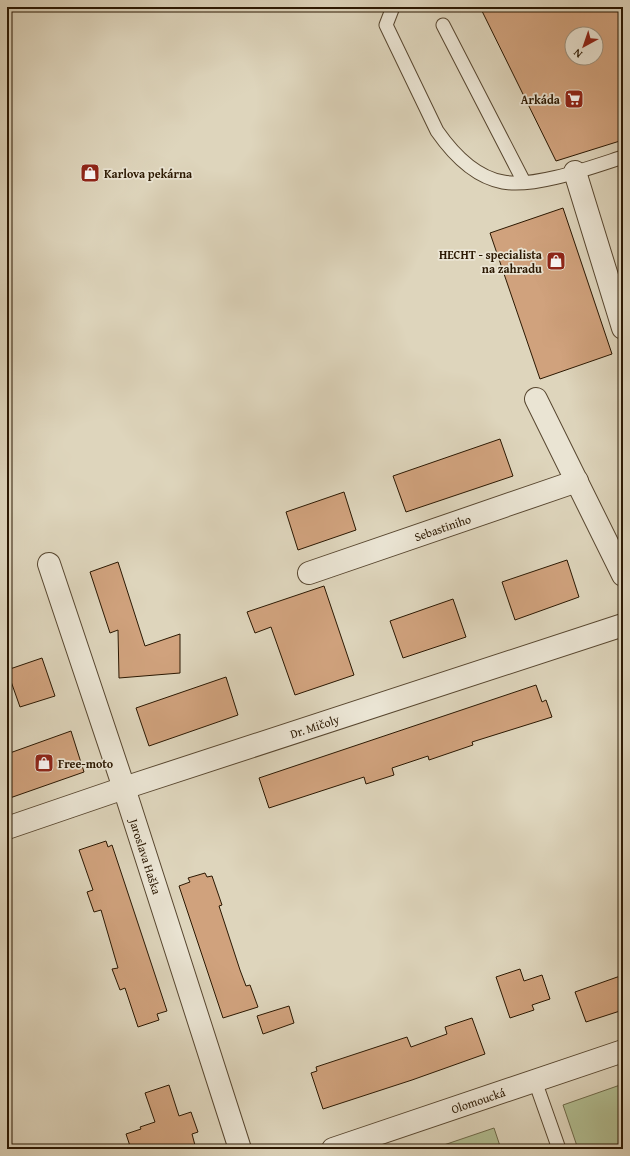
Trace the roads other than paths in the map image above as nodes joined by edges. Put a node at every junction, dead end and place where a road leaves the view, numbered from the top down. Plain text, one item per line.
1 (393, 7) edge
2 (443, 25) dead end
3 (623, 157) edge
4 (575, 172) junction
5 (524, 182) junction
6 (623, 328) edge
7 (536, 399) dead end
8 (577, 482) junction
9 (49, 564) dead end
10 (309, 573) dead end
11 (623, 575) edge
12 (623, 625) edge
13 (124, 788) junction
14 (7, 828) edge
15 (623, 1051) edge
16 (535, 1081) junction
17 (240, 1149) edge
18 (333, 1149) edge
19 (560, 1149) edge

1 - 5 lane
2 - 5 lane
3 - 4 lane
4 - 5 lane
4 - 6 street
7 - 8 street
8 - 10 street, Sebastiniho
8 - 11 street
9 - 13 street, Jaroslava Haška
12 - 13 street, Dr. Mičoly
13 - 14 street, Dr. Mičoly
13 - 17 street, Jaroslava Haška
15 - 16 street, Olomoucká
16 - 18 street, Olomoucká
16 - 19 lane

